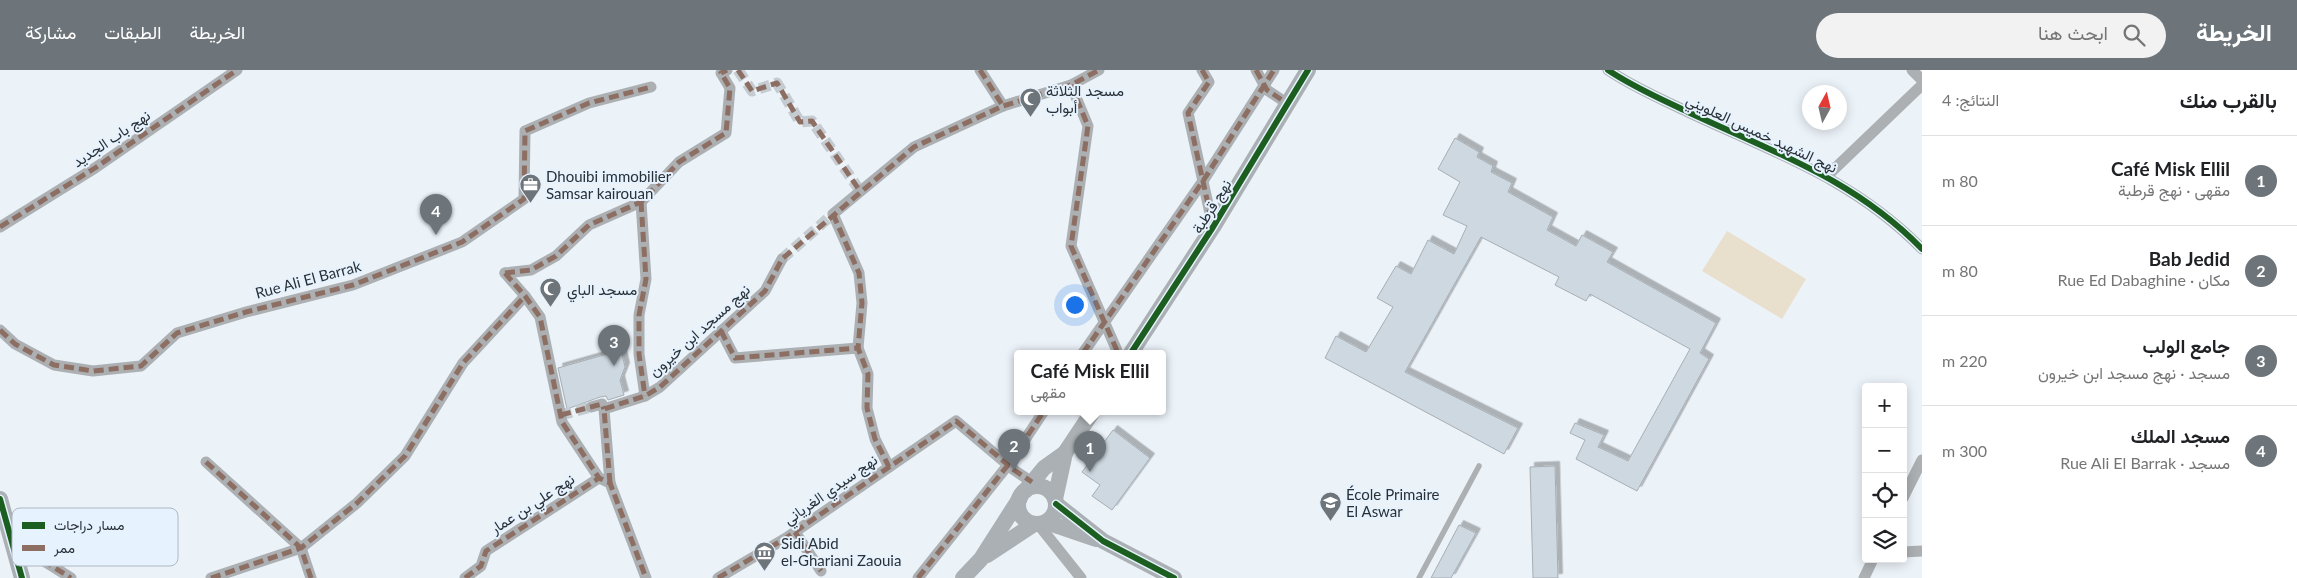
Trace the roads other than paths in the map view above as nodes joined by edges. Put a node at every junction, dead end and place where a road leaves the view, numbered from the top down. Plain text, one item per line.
1 (237, 70) edge
2 (727, 70) edge
3 (980, 70) edge
4 (1099, 70) edge
5 (1202, 70) edge
6 (1256, 70) edge
7 (1274, 70) edge
8 (1308, 70) edge
9 (1608, 70) edge
10 (1912, 70) edge
11 (1922, 80) edge
12 (1071, 85) junction
13 (1264, 85) junction
14 (1922, 85) edge
15 (651, 87) dead end
16 (1288, 104) junction
17 (1003, 106) junction
18 (1827, 176) junction
19 (1203, 181) junction
20 (641, 202) junction
21 (0, 227) edge
22 (1213, 227) junction
23 (1922, 248) edge
24 (782, 259) tunnel mouth
25 (525, 296) junction
26 (1105, 321) junction
27 (0, 330) edge
28 (721, 332) junction
29 (858, 348) junction
30 (1085, 350) edge
31 (1117, 350) edge
32 (1133, 350) edge
33 (644, 396) junction
34 (590, 407) tunnel mouth
35 (604, 409) junction
36 (1041, 415) edge
37 (1090, 415) edge
38 (1065, 453) junction
39 (1922, 460) edge
40 (206, 462) dead end
41 (1008, 465) junction
42 (1479, 466) dead end
43 (889, 467) junction
44 (599, 478) junction
45 (610, 483) junction
46 (1025, 490) junction
47 (1907, 490) edge
48 (0, 498) edge
49 (1056, 501) junction
50 (1040, 523) junction
51 (795, 532) junction
52 (12, 540) edge
53 (1103, 541) junction
54 (301, 548) junction
55 (1922, 551) edge
56 (1907, 552) edge
57 (981, 559) junction
58 (1871, 563) edge
59 (52, 566) edge
60 (821, 572) dead end
61 (71, 578) edge
62 (211, 578) edge
63 (311, 578) edge
64 (465, 578) edge
65 (646, 578) edge
66 (718, 578) edge
67 (918, 578) edge
68 (963, 578) edge
69 (1081, 578) edge
70 (1174, 578) edge
71 (1419, 578) edge
72 (1864, 578) edge

1 - 21 street, نهج باب الجديد
2 - 20 street
3 - 17 street
4 - 12 street
5 - 19 street
6 - 13 street
7 - 13 street
8 - 16 street, نهج قرطبة
9 - 18 street, نهج الشهيد خميس العلويني
10 - 11 street
12 - 17 street
12 - 26 street
13 - 16 street
13 - 19 street
14 - 18 street
15 - 27 street, Rue Ali El Barrak
16 - 22 street, نهج قرطبة
17 - 29 street
18 - 23 street, نهج الشهيد خميس العلويني
19 - 22 street
19 - 26 street
20 - 25 street
20 - 33 street
22 - 32 street, نهج قرطبة
24 - 28 street, نهج مسجد ابن خيرون
25 - 44 street
25 - 54 street
26 - 30 street
26 - 31 street
28 - 29 street
28 - 33 street, نهج مسجد ابن خيرون
29 - 43 street
33 - 35 street, نهج مسجد ابن خيرون
34 - 35 street
35 - 45 street
36 - 41 street
37 - 38 street
38 - 46 street
38 - 49 street
39 - 47 street
40 - 54 street
41 - 43 street, نهج سيدي الغرياني
41 - 46 street
41 - 67 street
42 - 71 lane
43 - 51 street, نهج سيدي الغرياني
44 - 45 street
44 - 64 street, نهج علي بن عمار
45 - 65 street
46 - 49 street
46 - 50 street
46 - 57 street
48 - 52 street
49 - 50 street
49 - 53 street
50 - 53 street
50 - 57 street
50 - 69 street
51 - 60 street
51 - 66 street, نهج سيدي الغرياني
53 - 70 street
54 - 62 street
54 - 63 street
55 - 56 street
57 - 68 street
58 - 72 street
59 - 61 street

